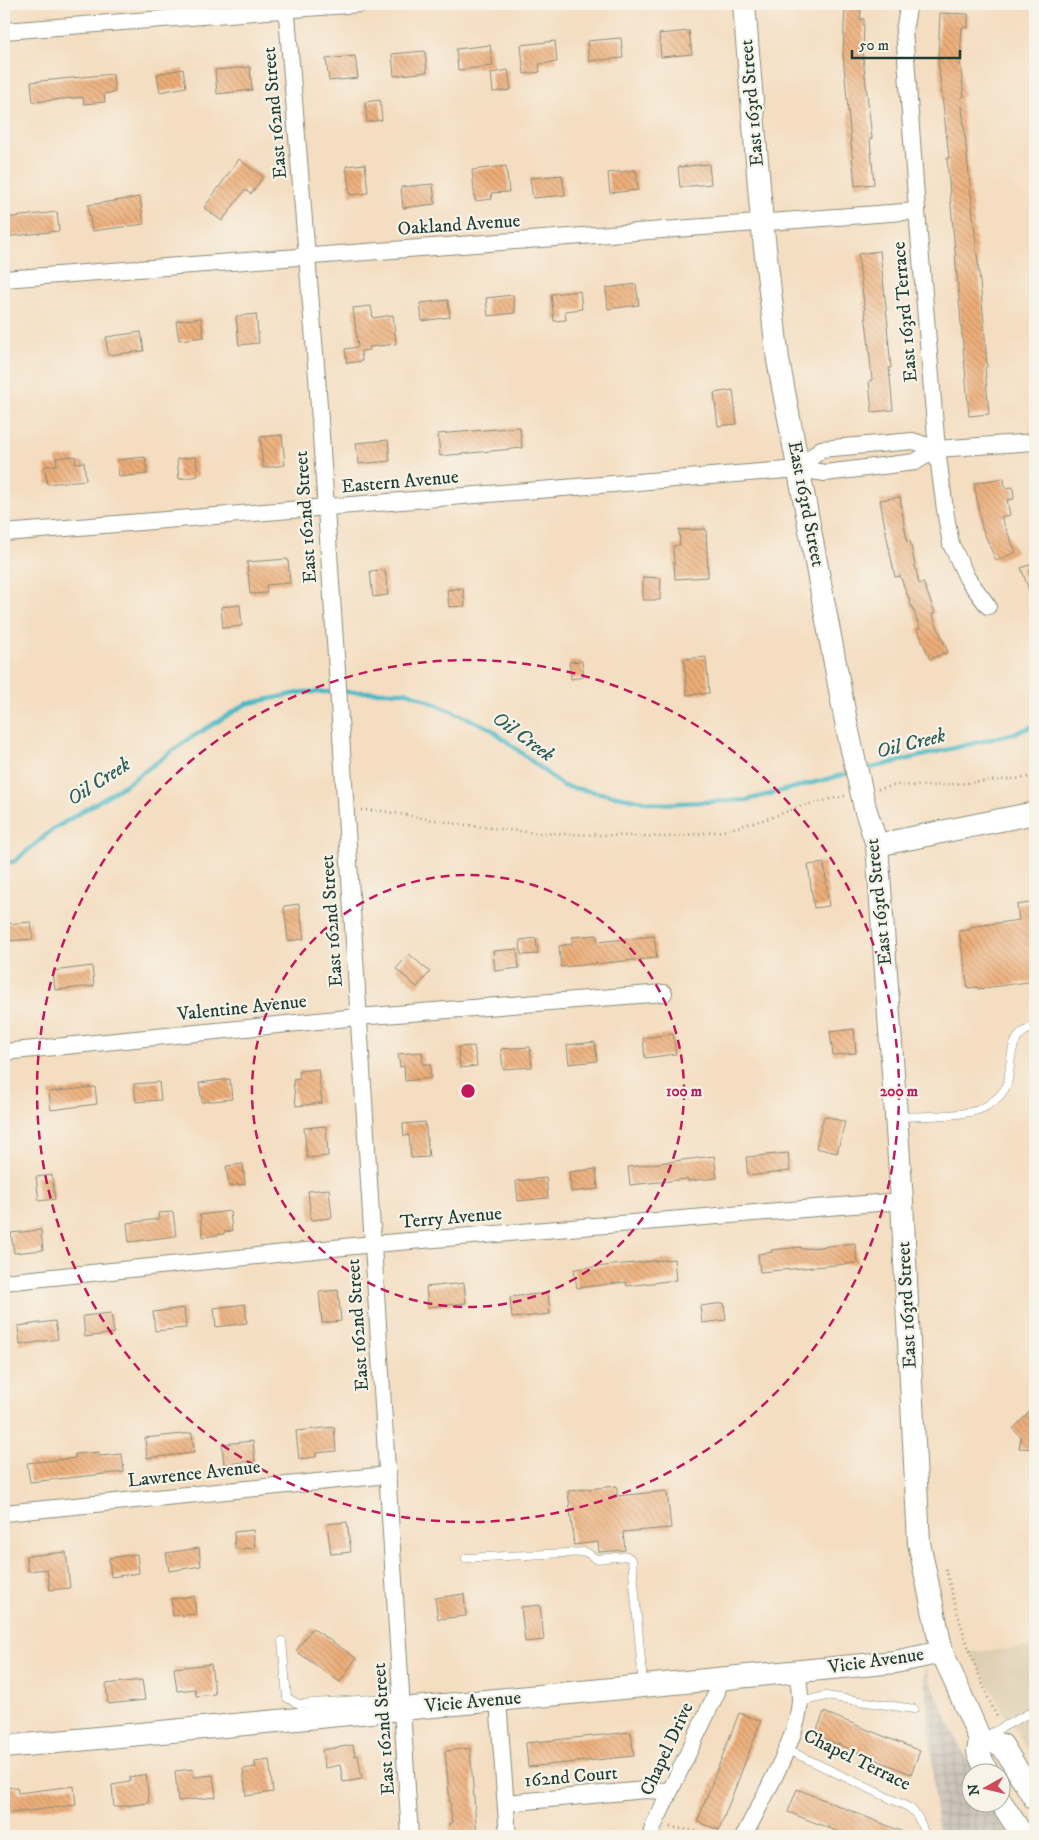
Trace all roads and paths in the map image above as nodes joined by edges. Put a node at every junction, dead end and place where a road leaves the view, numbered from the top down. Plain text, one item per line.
1 (360, 4) edge
2 (744, 4) edge
3 (909, 4) edge
4 (286, 7) edge
5 (4, 31) edge
6 (917, 211) junction
7 (762, 222) junction
8 (307, 256) junction
9 (4, 279) edge
10 (1035, 442) edge
11 (937, 449) junction
12 (800, 469) junction
13 (325, 508) junction
14 (4, 533) edge
15 (988, 606) dead end
16 (1035, 778) edge
17 (876, 789) dead end
18 (858, 802) junction
19 (355, 810) dead end
20 (1035, 812) edge
21 (876, 845) junction
22 (664, 993) dead end
23 (358, 1017) junction
24 (1035, 1027) edge
25 (4, 1052) edge
26 (896, 1117) junction
27 (902, 1201) junction
28 (373, 1244) junction
29 (4, 1282) edge
30 (388, 1475) junction
31 (4, 1513) edge
32 (466, 1558) dead end
33 (946, 1569) dead end
34 (282, 1641) dead end
35 (942, 1652) junction
36 (797, 1671) junction
37 (719, 1679) junction
38 (643, 1686) junction
39 (498, 1700) junction
40 (800, 1702) junction
41 (402, 1703) junction
42 (914, 1709) dead end
43 (1035, 1710) edge
44 (1003, 1727) junction
45 (980, 1740) junction
46 (4, 1747) edge
47 (786, 1749) junction
48 (983, 1762) edge
49 (669, 1792) junction
50 (1035, 1800) edge
51 (506, 1803) junction
52 (1007, 1812) edge
53 (652, 1831) edge
54 (410, 1836) edge
55 (508, 1836) edge
56 (725, 1836) edge
57 (744, 1836) edge
58 (925, 1836) edge
59 (1023, 1836) edge

1 - 4 street
2 - 7 street, East 163rd Street
3 - 6 street, East 163rd Terrace
4 - 5 street
4 - 8 street, East 162nd Street
6 - 7 street, Oakland Avenue
6 - 11 street, East 163rd Terrace
7 - 8 street, Oakland Avenue
7 - 12 street, East 163rd Street
8 - 9 street, Oakland Avenue
8 - 13 street, East 162nd Street
10 - 11 street, Eastern Avenue
11 - 12 street, Eastern Avenue
11 - 12 street, Eastern Avenue
11 - 15 street, East 163rd Terrace
12 - 13 street, Eastern Avenue
12 - 18 street, East 163rd Street, bridge
13 - 14 street, Eastern Avenue
13 - 23 street, East 162nd Street
16 - 17 path
18 - 19 path
18 - 21 street, East 163rd Street
20 - 21 street
21 - 26 street, East 163rd Street
22 - 23 street, Valentine Avenue
23 - 25 street, Valentine Avenue
23 - 28 street, East 162nd Street
24 - 26 lane
26 - 27 street, East 163rd Street
27 - 28 street, Terry Avenue
27 - 35 street, East 163rd Street
28 - 29 street, Terry Avenue
28 - 30 street, East 162nd Street
30 - 31 street, Lawrence Avenue
30 - 41 street, East 162nd Street
32 - 38 lane
33 - 44 path
34 - 41 lane
35 - 36 street, Vicie Avenue
35 - 45 street, East 163rd Street
36 - 37 street, Vicie Avenue
36 - 40 street, Chapel Terrace
37 - 38 street, Vicie Avenue
37 - 49 street, Chapel Drive
38 - 39 street, Vicie Avenue
39 - 41 street, Vicie Avenue
39 - 51 street
40 - 42 lane
40 - 47 street, Chapel Terrace
41 - 46 street, Vicie Avenue
41 - 54 street, East 162nd Street
43 - 44 lane
44 - 45 lane
45 - 48 street, East 163rd Street
45 - 50 street
47 - 57 street, Chapel Terrace
47 - 58 lane, Chapel Terrace
49 - 51 street, 162nd Court
49 - 53 street, Chapel Drive
51 - 55 street
52 - 59 street
53 - 56 path

